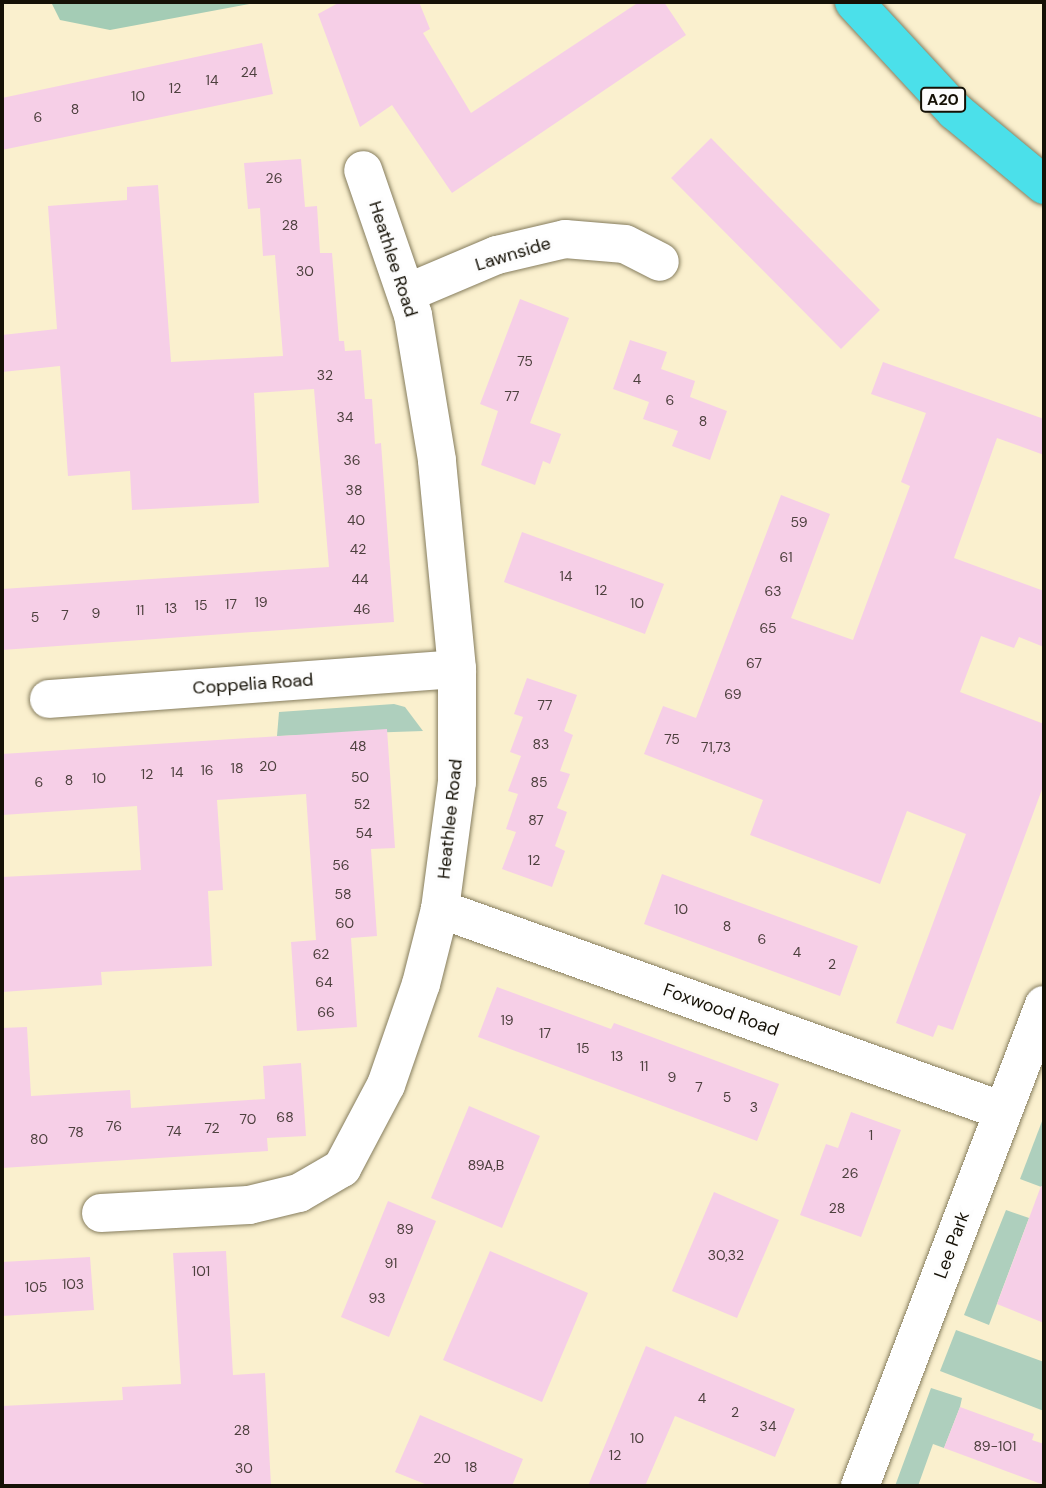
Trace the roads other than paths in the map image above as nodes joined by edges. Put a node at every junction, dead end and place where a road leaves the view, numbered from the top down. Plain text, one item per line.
1 (854, 2) edge
2 (363, 170) dead end
3 (1044, 185) edge
4 (660, 261) dead end
5 (407, 293) junction
6 (457, 669) junction
7 (49, 699) dead end
8 (440, 909) junction
9 (1044, 1005) edge
10 (1003, 1111) junction
11 (102, 1213) dead end
12 (860, 1486) edge

1 - 3 highway, A20
2 - 5 street, Heathlee Road
4 - 5 street, Lawnside
5 - 6 street, Heathlee Road
6 - 7 street, Coppelia Road
6 - 8 street, Heathlee Road
8 - 10 street, Foxwood Road
8 - 11 street, Heathlee Road
9 - 10 street, Lee Park
10 - 12 street, Lee Park

